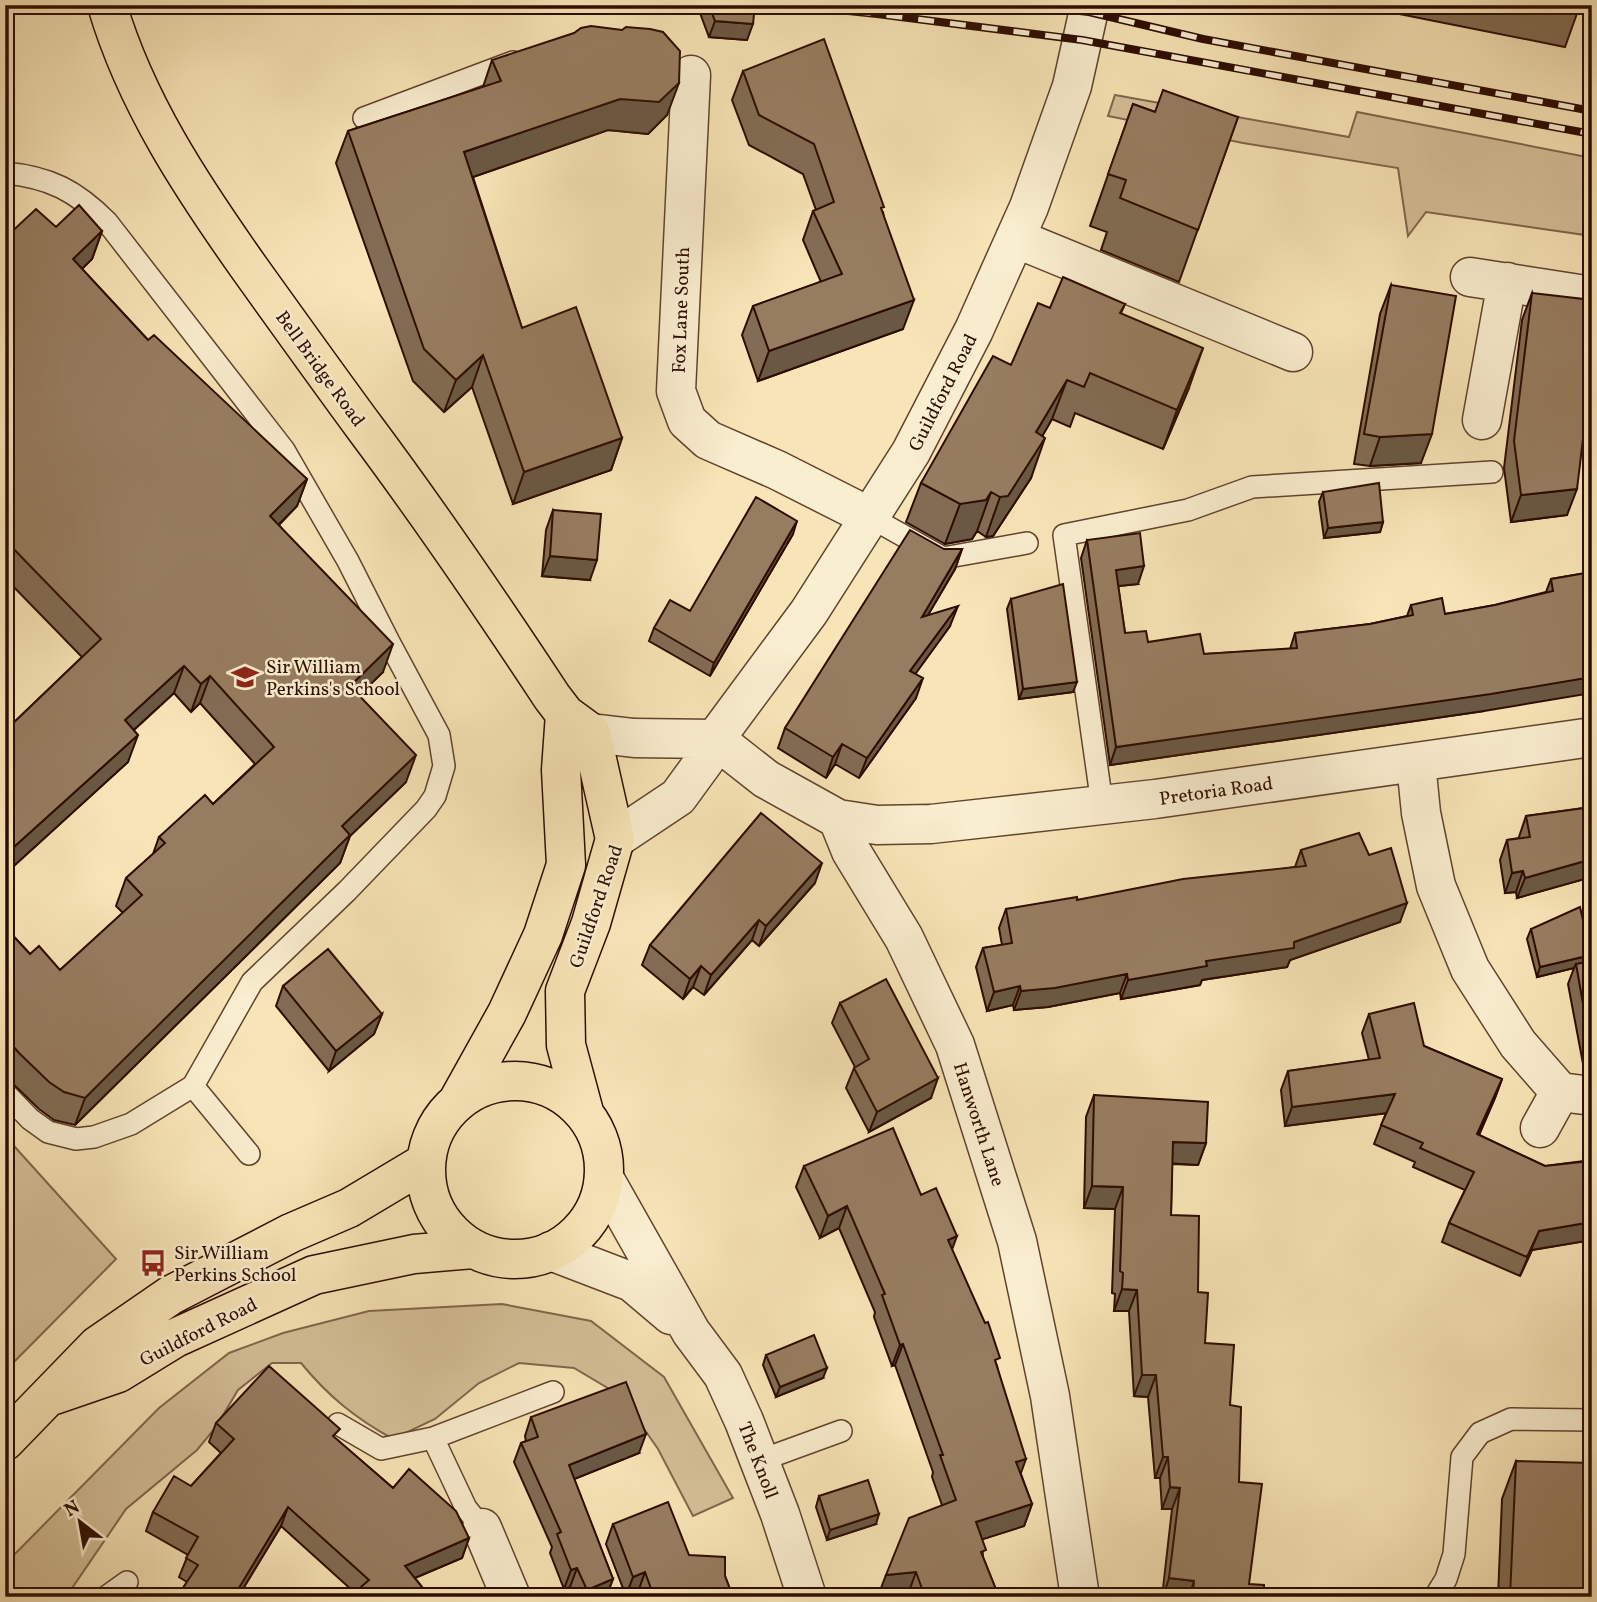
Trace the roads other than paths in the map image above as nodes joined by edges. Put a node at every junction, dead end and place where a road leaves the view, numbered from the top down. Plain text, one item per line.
1 (1090, 5) edge
2 (112, 22) edge
3 (527, 56) edge
4 (683, 65) edge
5 (365, 118) dead end
6 (5, 173) edge
7 (1015, 238) junction
8 (1592, 296) edge
9 (1293, 352) dead end
10 (1482, 420) dead end
11 (1492, 472) dead end
12 (870, 517) junction
13 (1027, 543) dead end
14 (578, 723) junction
15 (1592, 737) edge
16 (715, 739) junction
17 (1416, 763) junction
18 (1102, 804) junction
19 (838, 820) junction
20 (615, 839) junction
21 (193, 1086) junction
22 (5, 1093) edge
23 (1576, 1094) edge
24 (458, 1101) junction
25 (584, 1112) junction
26 (1540, 1128) dead end
27 (249, 1154) dead end
28 (426, 1162) junction
29 (604, 1178) junction
30 (473, 1249) junction
31 (551, 1251) junction
32 (691, 1332) junction
33 (553, 1392) dead end
34 (48, 1397) junction
35 (1592, 1420) edge
36 (338, 1424) edge
37 (841, 1432) dead end
38 (433, 1438) junction
39 (5, 1441) edge
40 (759, 1461) junction
41 (482, 1528) joint
42 (127, 1582) dead end
43 (106, 1597) edge
44 (511, 1597) edge
45 (807, 1597) edge
46 (1080, 1597) edge
47 (1435, 1597) edge

1 - 7 street, Guildford Road
2 - 14 main road, Bell Bridge Road
3 - 5 lane
4 - 12 street, Fox Lane South
6 - 21 lane
7 - 9 street
7 - 12 street, Guildford Road
8 - 10 street
11 - 18 lane
12 - 13 lane
12 - 16 street, Guildford Road
14 - 16 street
14 - 20 main road, Bell Bridge Road
14 - 24 main road, Guildford Road
15 - 17 street, Pretoria Road
16 - 19 street
16 - 20 street, Guildford Road
17 - 18 street, Pretoria Road
17 - 23 street
18 - 19 street, Pretoria Road
19 - 46 street, Hanworth Lane
20 - 25 main road, Guildford Road
21 - 22 lane
21 - 27 lane
23 - 26 street
24 - 25 main road
24 - 28 main road
25 - 29 main road
28 - 30 main road
28 - 34 main road, Guildford Road
29 - 31 main road
29 - 32 street, The Knoll
30 - 31 main road
30 - 34 main road, Guildford Road
31 - 32 street, The Knoll
32 - 40 street, The Knoll
33 - 38 lane
34 - 39 main road, Guildford Road
35 - 47 lane
36 - 38 lane
37 - 40 lane
38 - 41 lane
40 - 45 street, The Knoll
41 - 44 street
42 - 43 lane

